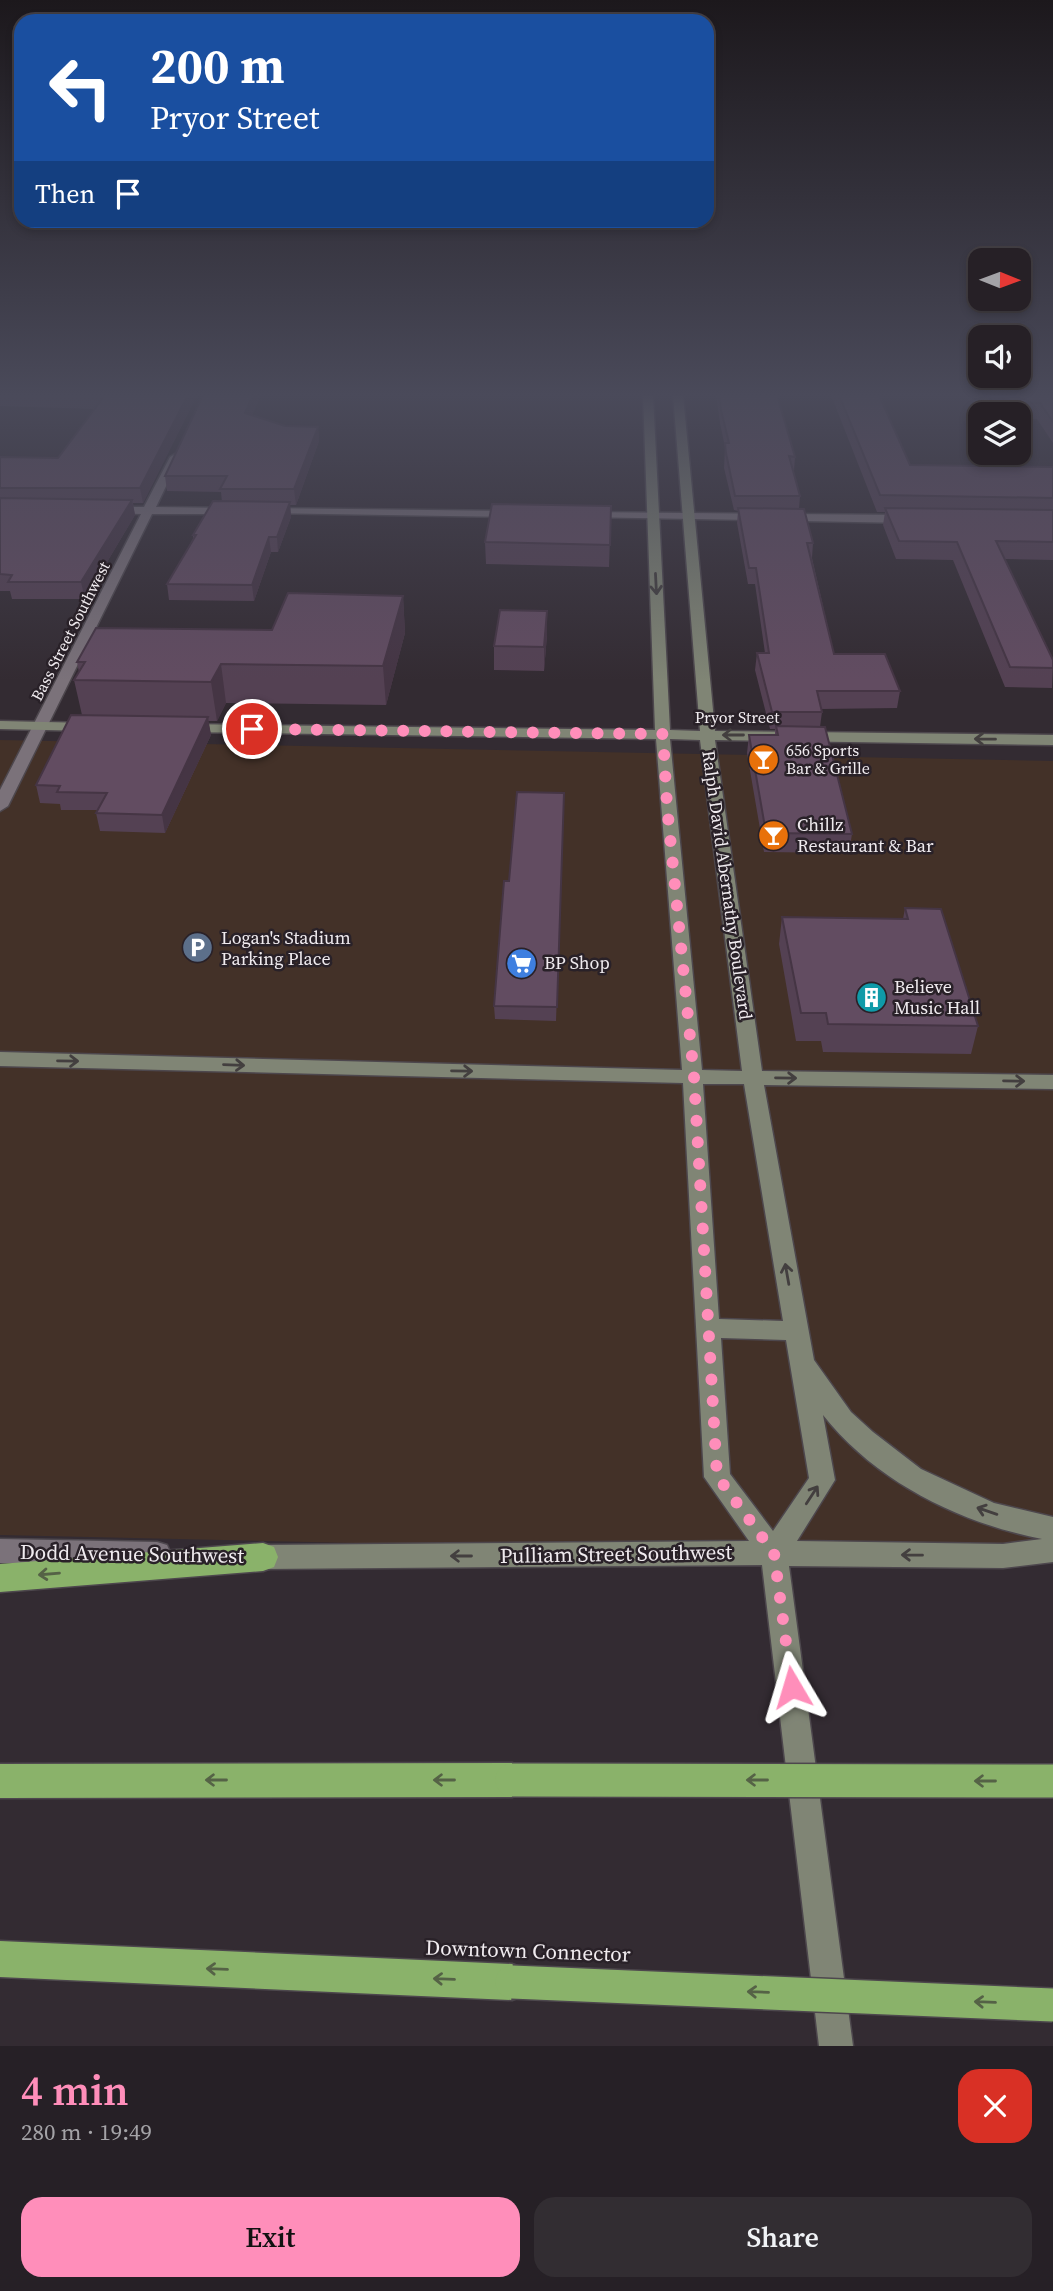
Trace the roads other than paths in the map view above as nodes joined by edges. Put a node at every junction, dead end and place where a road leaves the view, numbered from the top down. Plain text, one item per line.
1 (160, 490) edge
2 (651, 490) edge
3 (685, 490) edge
4 (95, 509) edge
5 (151, 510) junction
6 (528, 514) edge
7 (570, 515) edge
8 (652, 516) junction
9 (687, 516) junction
10 (924, 519) edge
11 (0, 725) edge
12 (41, 726) junction
13 (107, 727) edge
14 (162, 728) edge
15 (663, 734) junction
16 (707, 735) junction
17 (1053, 740) edge
18 (0, 806) edge
19 (0, 1059) edge
20 (694, 1077) junction
21 (753, 1078) junction
22 (1053, 1082) edge
23 (707, 1328) junction
24 (796, 1331) junction
25 (802, 1363) junction
26 (1053, 1529) edge
27 (1053, 1550) edge
28 (0, 1551) edge
29 (774, 1553) junction
30 (263, 1556) junction
31 (0, 1578) edge
32 (0, 1781) edge
33 (1053, 1781) edge
34 (0, 1959) edge
35 (1053, 2005) edge
36 (836, 2046) edge

1 - 5 street, Bass Street Southwest
2 - 8 main road
3 - 9 main road, Ralph David Abernathy Boulevard
4 - 5 street
5 - 6 street
5 - 12 street, Bass Street Southwest
7 - 8 street
8 - 9 street
8 -> 15 main road
9 - 10 street
9 - 16 main road, Ralph David Abernathy Boulevard
11 - 12 main road
12 - 13 main road
12 - 18 street, Bass Street Southwest
14 - 15 main road, Pryor Street
15 - 16 main road, Pryor Street
15 - 20 main road
17 -> 16 main road, Pryor Street
16 - 21 main road, Ralph David Abernathy Boulevard
19 -> 20 main road
20 - 21 main road
20 - 23 main road
21 -> 22 main road
24 -> 21 main road, Ralph David Abernathy Boulevard
23 - 24 main road
23 - 29 main road
24 - 25 main road, Ralph David Abernathy Boulevard
26 -> 25 main road
29 -> 25 main road, Ralph David Abernathy Boulevard
27 -> 29 main road, Pulliam Street Southwest
28 - 30 street, Dodd Avenue Southwest
29 -> 30 main road, Pulliam Street Southwest
29 - 36 main road
30 -> 31 highway
33 -> 32 highway, bridge
35 -> 34 highway, Downtown Connector, bridge

